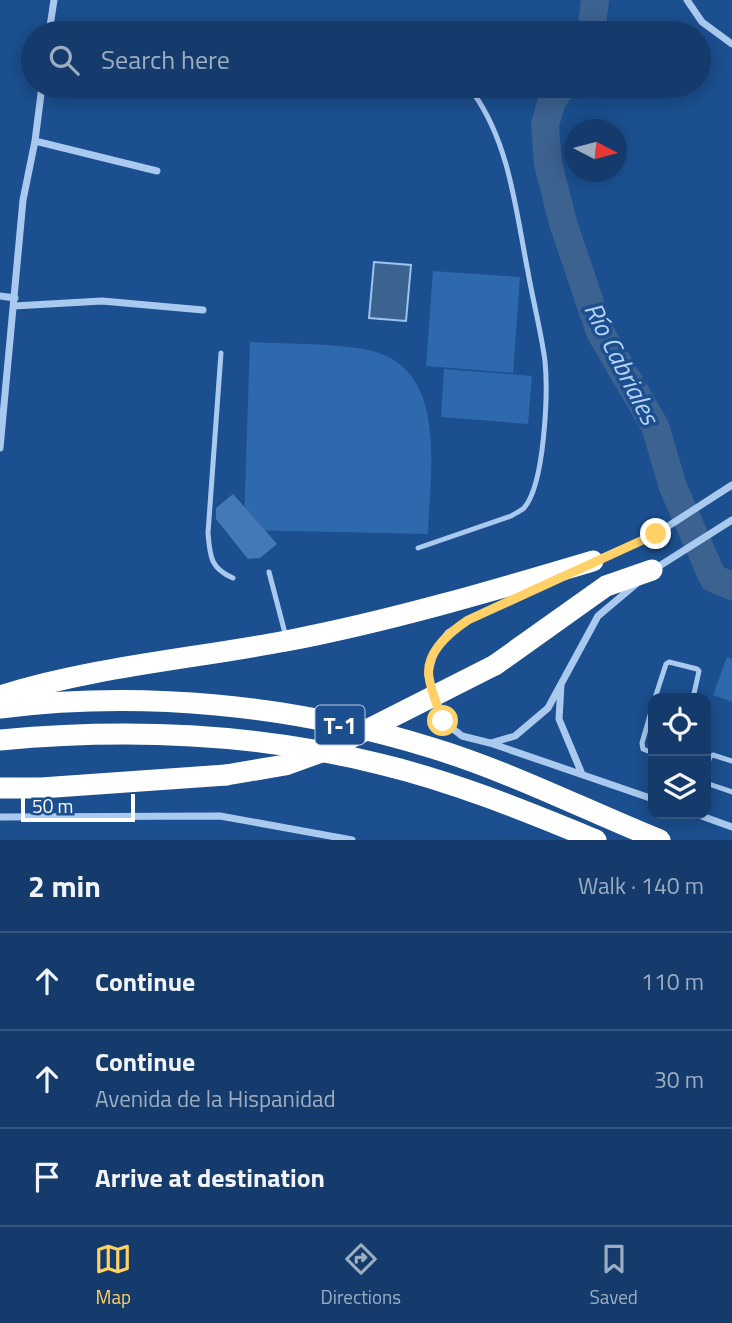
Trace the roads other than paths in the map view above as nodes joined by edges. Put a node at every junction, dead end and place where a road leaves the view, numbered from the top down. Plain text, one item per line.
1 (54, 0) edge
2 (687, 0) edge
3 (51, 21) edge
4 (701, 21) edge
5 (711, 29) edge
6 (732, 44) edge
7 (40, 98) edge
8 (477, 98) edge
9 (35, 141) junction
10 (157, 171) dead end
11 (0, 296) edge
12 (14, 302) junction
13 (203, 310) dead end
14 (221, 353) dead end
15 (0, 448) edge
16 (732, 485) edge
17 (732, 520) edge
18 (418, 548) dead end
19 (593, 561) junction
20 (652, 570) junction
21 (269, 572) dead end
22 (233, 578) dead end
23 (287, 641) junction
24 (562, 680) junction
25 (657, 693) edge
26 (694, 693) edge
27 (0, 696) edge
28 (0, 708) edge
29 (648, 722) edge
30 (0, 740) edge
31 (490, 743) junction
32 (648, 751) edge
33 (711, 756) edge
34 (732, 761) edge
35 (582, 775) junction
36 (711, 785) edge
37 (0, 788) edge
38 (732, 792) edge
39 (648, 797) edge
40 (0, 817) edge
41 (710, 819) edge
42 (732, 827) edge
43 (352, 840) edge
44 (596, 840) edge
45 (660, 840) edge

1 - 3 street
2 - 4 street
5 - 6 street
7 - 9 street
8 - 18 lane
9 - 10 street
9 - 12 street
11 - 12 street
12 - 13 street
12 - 15 street
14 - 22 lane
16 - 19 street
17 - 20 street
19 - 23 highway
19 - 31 street
20 - 24 street
20 - 37 highway, bridge
21 - 23 lane
23 - 27 highway
24 - 31 street
24 - 35 street
25 - 26 lane
28 - 45 highway, T-1
29 - 32 lane
30 - 44 highway, T-1
31 - 35 street
33 - 34 lane
35 - 39 street
36 - 38 lane
40 - 43 street
41 - 42 street

